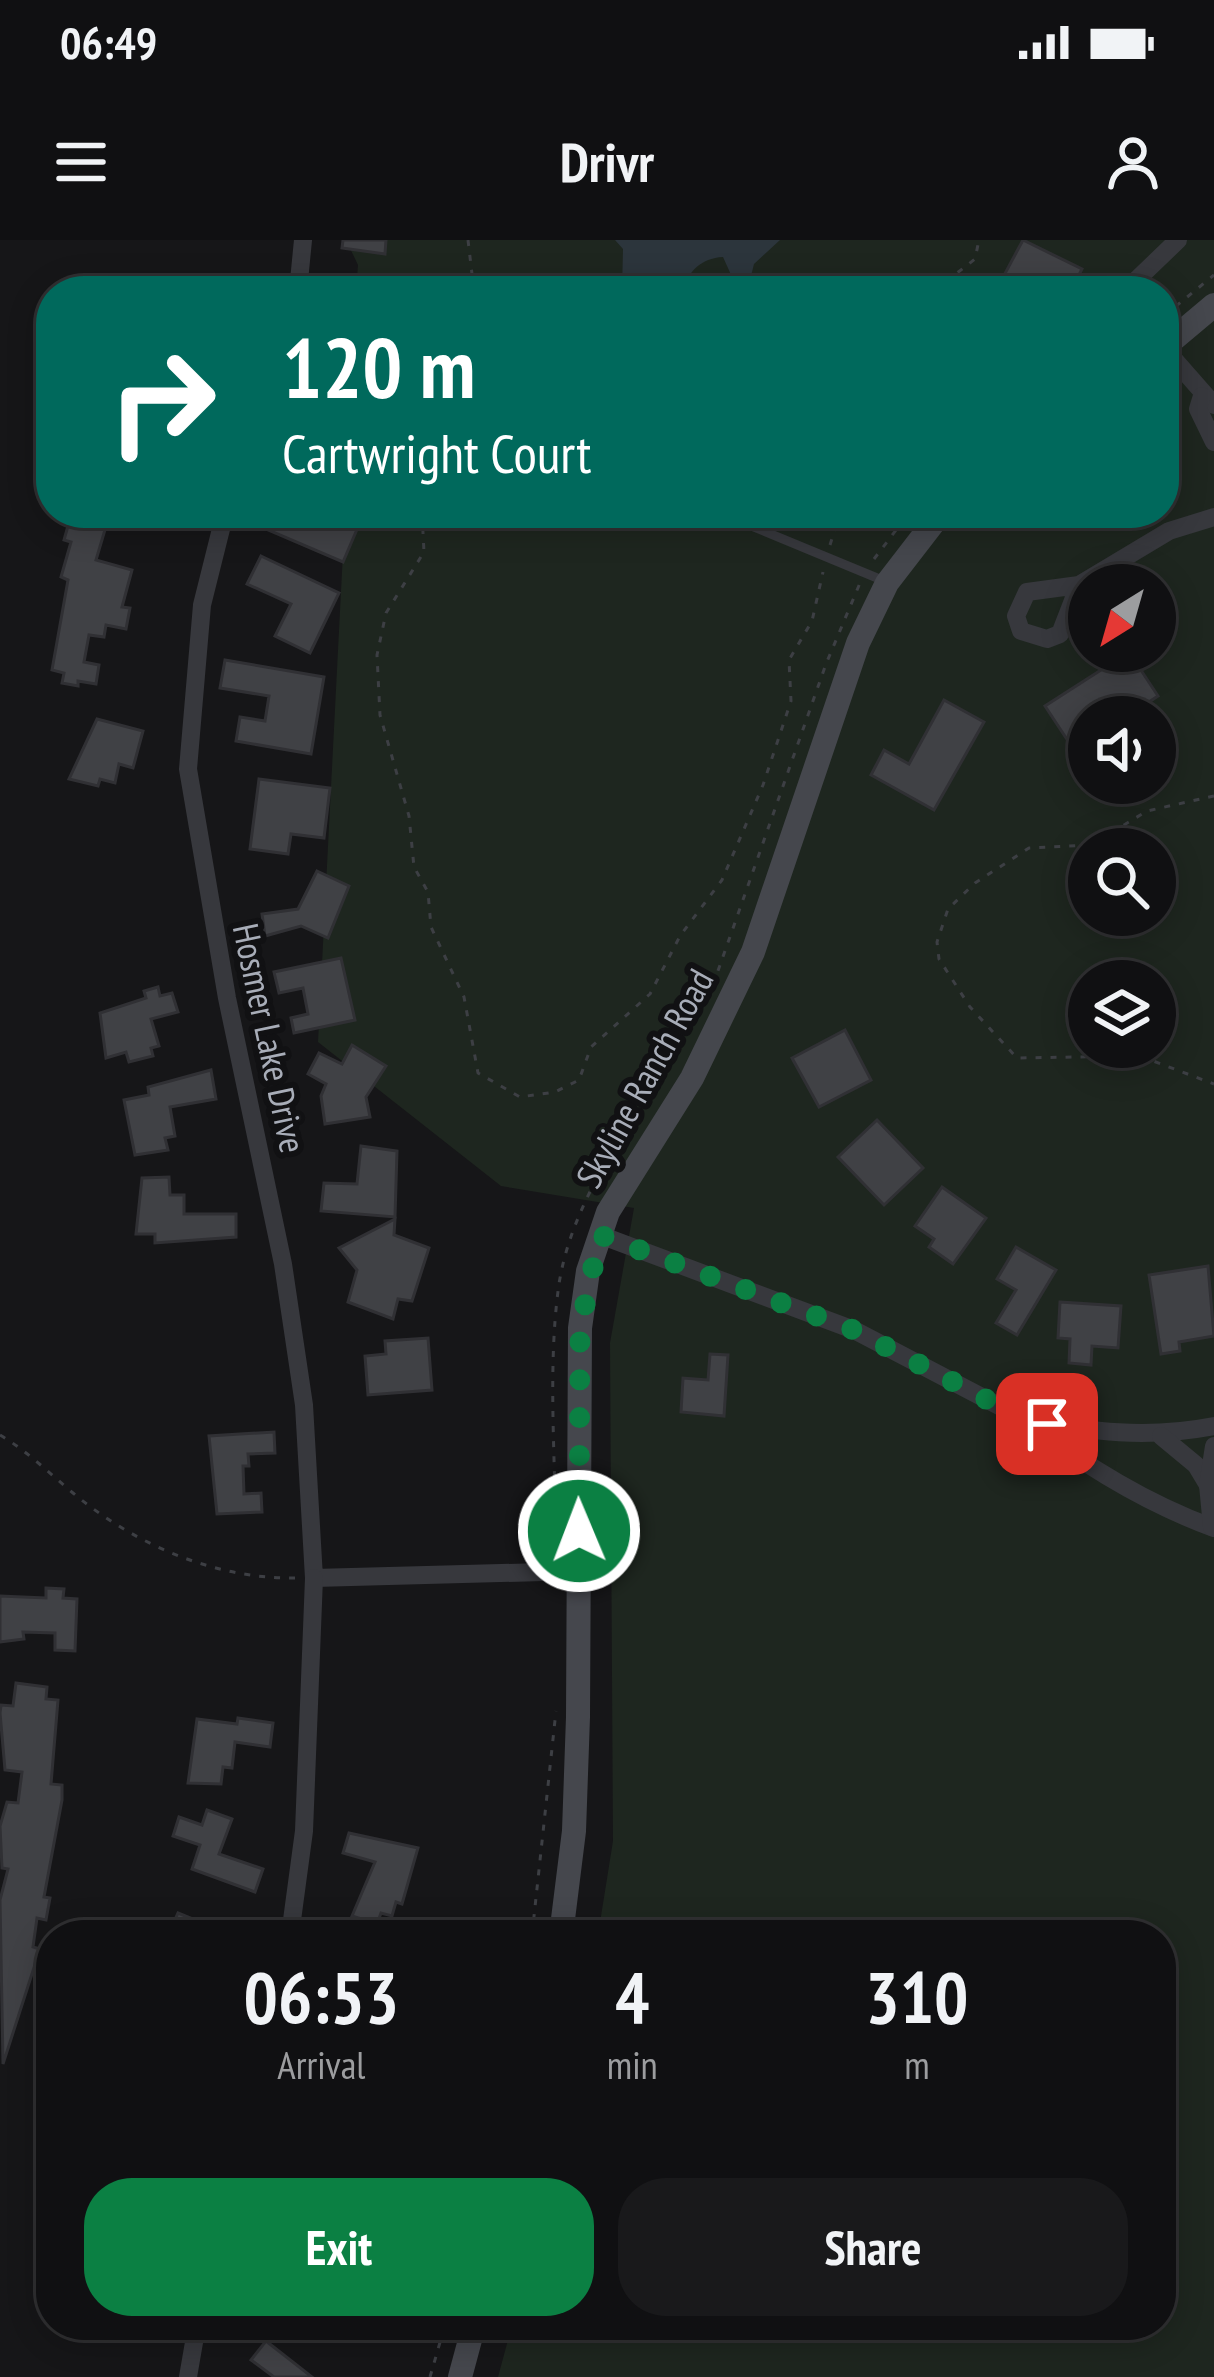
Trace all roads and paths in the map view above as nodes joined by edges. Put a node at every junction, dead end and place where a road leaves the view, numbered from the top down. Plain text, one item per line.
1 (303, 240) edge
2 (468, 240) edge
3 (979, 240) edge
4 (1178, 240) edge
5 (1214, 275) edge
6 (299, 276) edge
7 (472, 276) edge
8 (953, 276) edge
9 (1141, 276) edge
10 (1179, 304) edge
11 (1214, 305) edge
12 (1179, 335) edge
13 (1179, 366) edge
14 (1208, 400) edge
15 (1214, 442) edge
16 (1214, 517) edge
17 (221, 528) edge
18 (423, 528) edge
19 (756, 528) edge
20 (929, 528) edge
21 (1179, 528) edge
22 (1179, 528) edge
23 (1114, 564) edge
24 (887, 583) junction
25 (819, 586) dead end
26 (1214, 796) edge
27 (1214, 1084) edge
28 (600, 1235) junction
29 (1024, 1419) junction
30 (1214, 1426) edge
31 (0, 1435) edge
32 (1162, 1436) junction
33 (1214, 1446) edge
34 (1208, 1485) junction
35 (1213, 1528) edge
36 (580, 1571) junction
37 (314, 1578) junction
38 (551, 1779) dead end
39 (292, 1920) edge
40 (534, 1920) edge
41 (563, 1920) edge
42 (194, 2340) edge
43 (441, 2340) edge
44 (470, 2340) edge
45 (188, 2377) edge
46 (430, 2377) edge
47 (460, 2377) edge

1 - 6 street
2 - 7 path
3 - 8 path
4 - 9 street
5 - 10 path
11 - 12 street
13 - 14 street
14 - 15 street
16 - 21 street
17 - 37 street, Hosmer Lake Drive
18 - 25 path
19 - 24 lane
20 - 24 street, Skyline Ranch Road
22 - 23 street
24 - 28 street, Skyline Ranch Road
26 - 27 path
28 - 29 street
28 - 36 street, Skyline Ranch Road
29 - 32 street
29 - 35 street
30 - 32 street
31 - 37 path
32 - 34 street
33 - 34 street
34 - 35 street
36 - 37 street
36 - 41 street, Skyline Ranch Road
37 - 39 street, Hosmer Lake Drive
38 - 40 path
42 - 45 street
43 - 46 path
44 - 47 street

